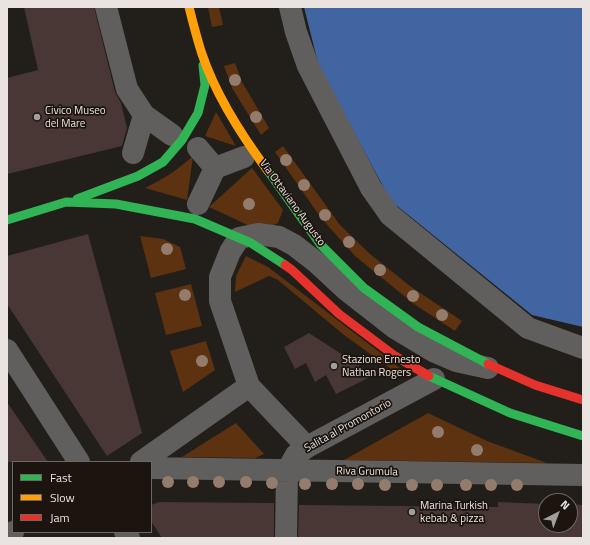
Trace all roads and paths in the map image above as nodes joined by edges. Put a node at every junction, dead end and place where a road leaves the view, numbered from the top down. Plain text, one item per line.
1 (106, 7) edge
2 (189, 7) edge
3 (290, 7) edge
4 (202, 55) junction
5 (144, 115) junction
6 (172, 135) dead end
7 (198, 148) dead end
8 (133, 153) dead end
9 (244, 157) dead end
10 (216, 168) junction
11 (66, 202) junction
12 (198, 204) dead end
13 (7, 220) edge
14 (239, 238) junction
15 (583, 348) edge
16 (7, 350) edge
17 (501, 371) junction
18 (434, 379) junction
19 (249, 386) junction
20 (583, 400) edge
21 (583, 436) edge
22 (307, 447) junction
23 (78, 461) edge
24 (142, 461) edge
25 (152, 468) edge
26 (287, 470) junction
27 (583, 475) edge
28 (286, 538) edge

1 - 5 street
2 - 4 main road, Via Ottaviano Augusto
3 - 15 street
4 - 11 main road
4 - 17 main road, Via Ottaviano Augusto
5 - 6 street
5 - 8 street
7 - 10 street
9 - 10 street
10 - 12 street
11 - 13 main road
11 - 14 main road
14 - 17 street
14 - 18 main road
14 - 19 street
16 - 23 street
17 - 20 main road
18 - 21 main road
18 - 22 street, Salita al Promontorio
19 - 22 street
19 - 24 street
22 - 26 street, Salita al Promontorio
25 - 26 street, Riva Grumula
26 - 27 street, Riva Grumula
26 - 28 street

